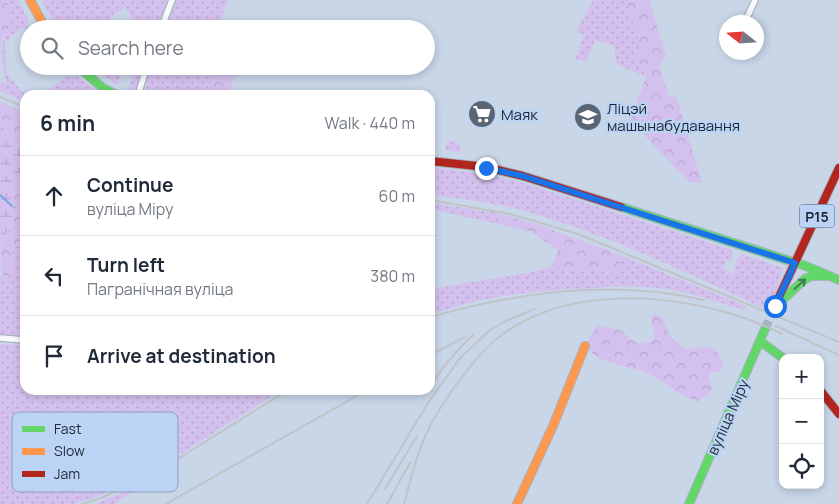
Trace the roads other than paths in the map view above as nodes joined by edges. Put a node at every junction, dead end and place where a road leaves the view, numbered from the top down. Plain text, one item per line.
1 (30, 0) edge
2 (172, 0) edge
3 (755, 0) edge
4 (748, 15) edge
5 (41, 20) edge
6 (164, 20) edge
7 (88, 75) edge
8 (144, 75) edge
9 (107, 90) edge
10 (140, 90) edge
11 (435, 162) edge
12 (839, 168) edge
13 (795, 263) junction
14 (830, 276) junction
15 (839, 280) edge
16 (765, 328) tunnel mouth
17 (0, 338) edge
18 (20, 340) edge
19 (760, 341) junction
20 (585, 346) dead end
21 (779, 355) edge
22 (824, 395) edge
23 (839, 414) edge
24 (517, 504) edge
25 (689, 504) edge

1 - 5 street
2 - 6 street
3 - 4 street
7 - 9 street
8 - 10 street
11 - 13 street
12 - 13 street, Р15
13 - 14 street
13 -> 14 street, Р15
14 - 15 street
16 - 19 street, вуліца Міру
17 - 18 street
19 - 21 street
19 - 25 street, вуліца Міру
20 - 24 street
22 - 23 street

